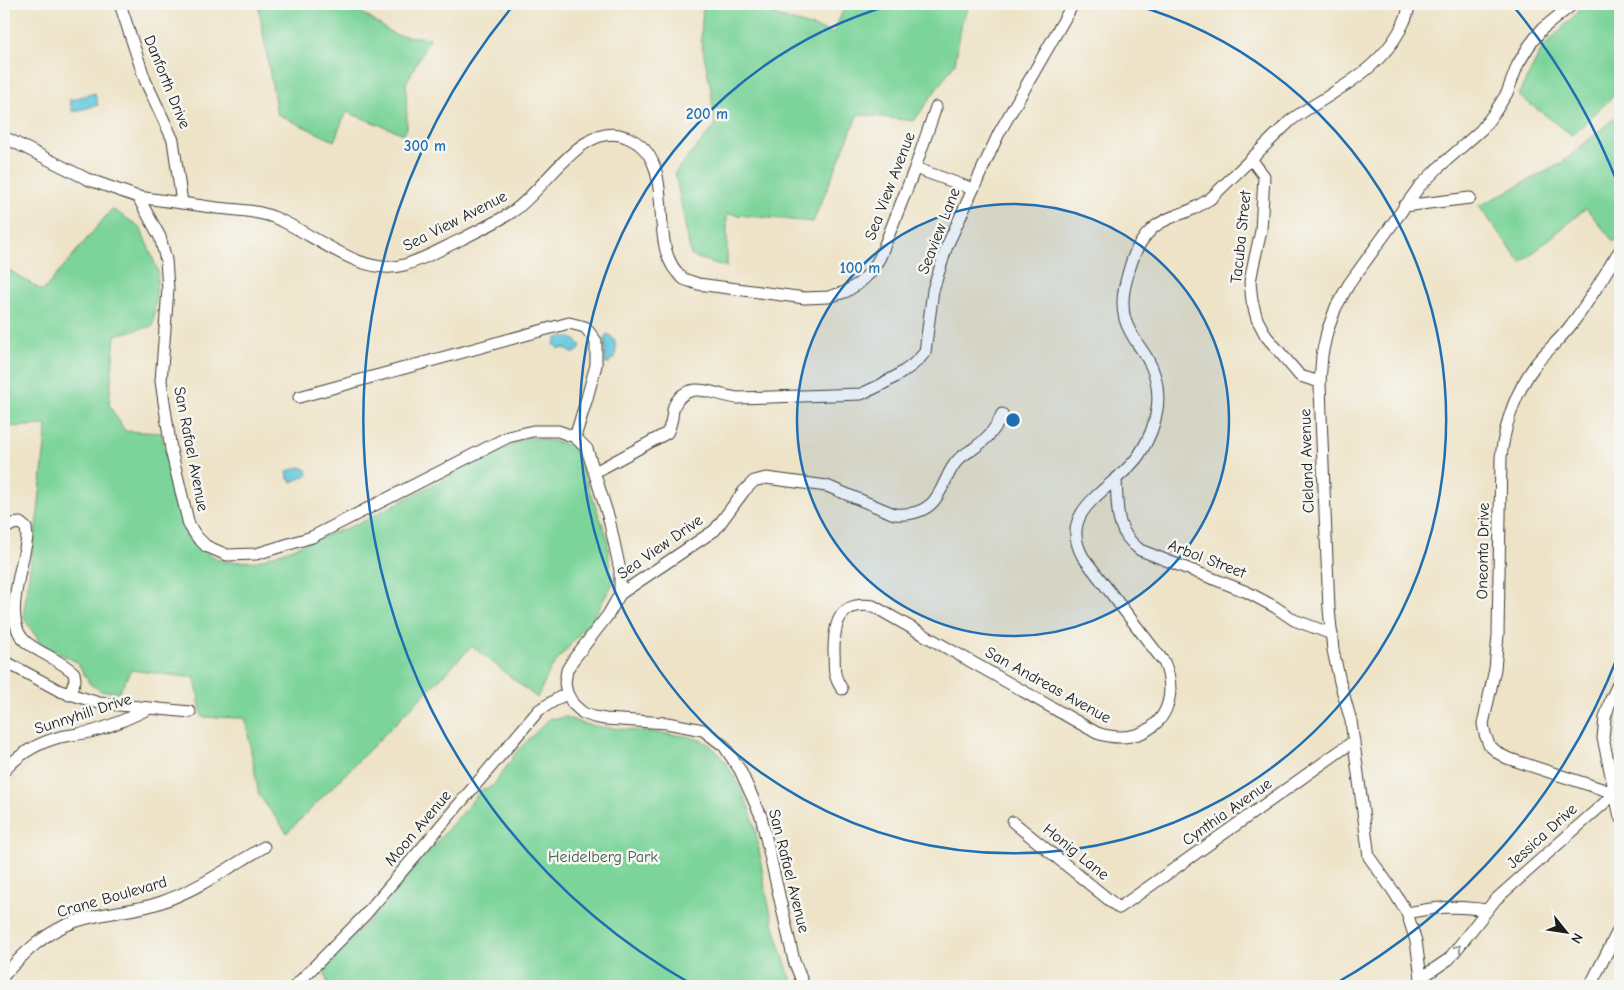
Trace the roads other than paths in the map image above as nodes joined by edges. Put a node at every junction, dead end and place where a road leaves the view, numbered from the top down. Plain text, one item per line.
1 (120, 4) edge
2 (1073, 4) edge
3 (1410, 4) edge
4 (1573, 4) edge
5 (936, 107) dead end
6 (4, 137) edge
7 (1251, 158) junction
8 (915, 168) junction
9 (972, 189) junction
10 (138, 197) junction
11 (1470, 198) dead end
12 (182, 204) junction
13 (1404, 206) junction
14 (1620, 250) edge
15 (1320, 382) junction
16 (299, 398) dead end
17 (1002, 414) dead end
18 (575, 437) junction
19 (595, 472) junction
20 (1116, 479) junction
21 (4, 529) edge
22 (620, 594) junction
23 (1332, 634) junction
24 (4, 662) edge
25 (1620, 680) edge
26 (842, 689) dead end
27 (567, 693) junction
28 (69, 695) junction
29 (150, 709) junction
30 (190, 712) dead end
31 (1354, 741) junction
32 (4, 771) edge
33 (1618, 792) edge
34 (1620, 818) edge
35 (1013, 822) dead end
36 (264, 847) dead end
37 (1119, 908) joint
38 (1486, 910) junction
39 (1407, 913) junction
40 (1620, 927) edge
41 (4, 975) edge
42 (1420, 982) edge
43 (295, 986) edge
44 (804, 986) edge
45 (1590, 986) edge

1 - 12 street, Danforth Drive
2 - 9 street, Seaview Lane
3 - 7 street, San Andreas Avenue
4 - 13 street, Cleland Avenue
5 - 8 street, Sea View Avenue
6 - 10 street
7 - 15 street, Tacuba Street
7 - 20 street, San Andreas Avenue
8 - 9 street
8 - 12 street, Sea View Avenue
9 - 19 street, Seaview Lane
10 - 12 street, Sea View Avenue
10 - 18 street, San Rafael Avenue
11 - 13 street
13 - 15 street, Cleland Avenue
14 - 33 street, Oneonta Drive
15 - 23 street, Cleland Avenue
16 - 18 street
17 - 22 street, Sea View Drive
18 - 19 street
19 - 22 street
20 - 23 street, Arbol Street
20 - 26 street, San Andreas Avenue
21 - 28 street
22 - 27 street
23 - 31 street, Cleland Avenue
24 - 28 street
25 - 33 street
27 - 43 street, Moon Avenue
27 - 44 street, San Rafael Avenue
28 - 29 street
29 - 30 street
29 - 32 street, Sunnyhill Drive
31 - 37 street, Cynthia Avenue
31 - 39 street, Cleland Avenue
33 - 34 street
33 - 38 street, Jessica Drive
35 - 37 street, Honig Lane
36 - 41 street, Crane Boulevard
38 - 39 street
42 -> 38 street, Jessica Drive
39 - 42 street, Cleland Avenue
40 - 45 street

